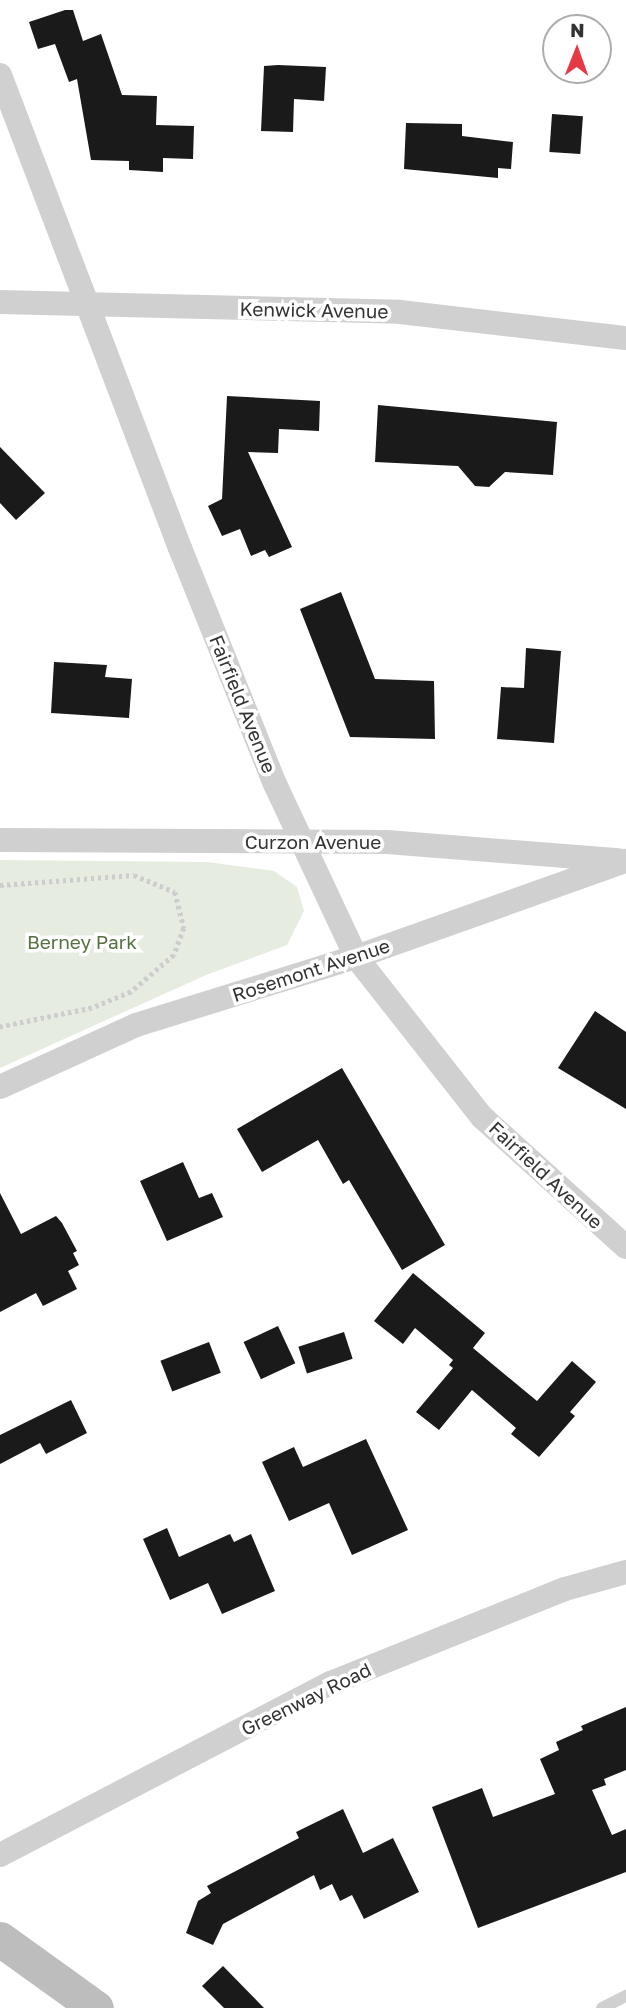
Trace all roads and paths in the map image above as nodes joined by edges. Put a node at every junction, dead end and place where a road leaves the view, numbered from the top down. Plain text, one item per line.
1 (0, 75) edge
2 (0, 302) edge
3 (88, 304) junction
4 (626, 338) edge
5 (0, 839) edge
6 (302, 842) junction
7 (626, 861) edge
8 (0, 885) edge
9 (356, 957) junction
10 (0, 1027) edge
11 (0, 1087) edge
12 (626, 1247) edge
13 (626, 1572) edge
14 (0, 1856) edge
15 (0, 1939) edge
16 (626, 1996) edge
17 (96, 2008) edge
18 (602, 2008) edge

1 - 3 street, Fairfield Avenue
2 - 3 street, Kenwick Avenue
3 - 4 street, Kenwick Avenue
3 - 6 street, Fairfield Avenue
5 - 6 street, Curzon Avenue
6 - 7 street, Curzon Avenue
6 - 9 street, Fairfield Avenue
7 - 9 street, Rosemont Avenue
8 - 10 path
9 - 11 street, Rosemont Avenue
9 - 12 street, Fairfield Avenue
13 - 14 street, Greenway Road
15 - 17 street
16 - 18 lane

